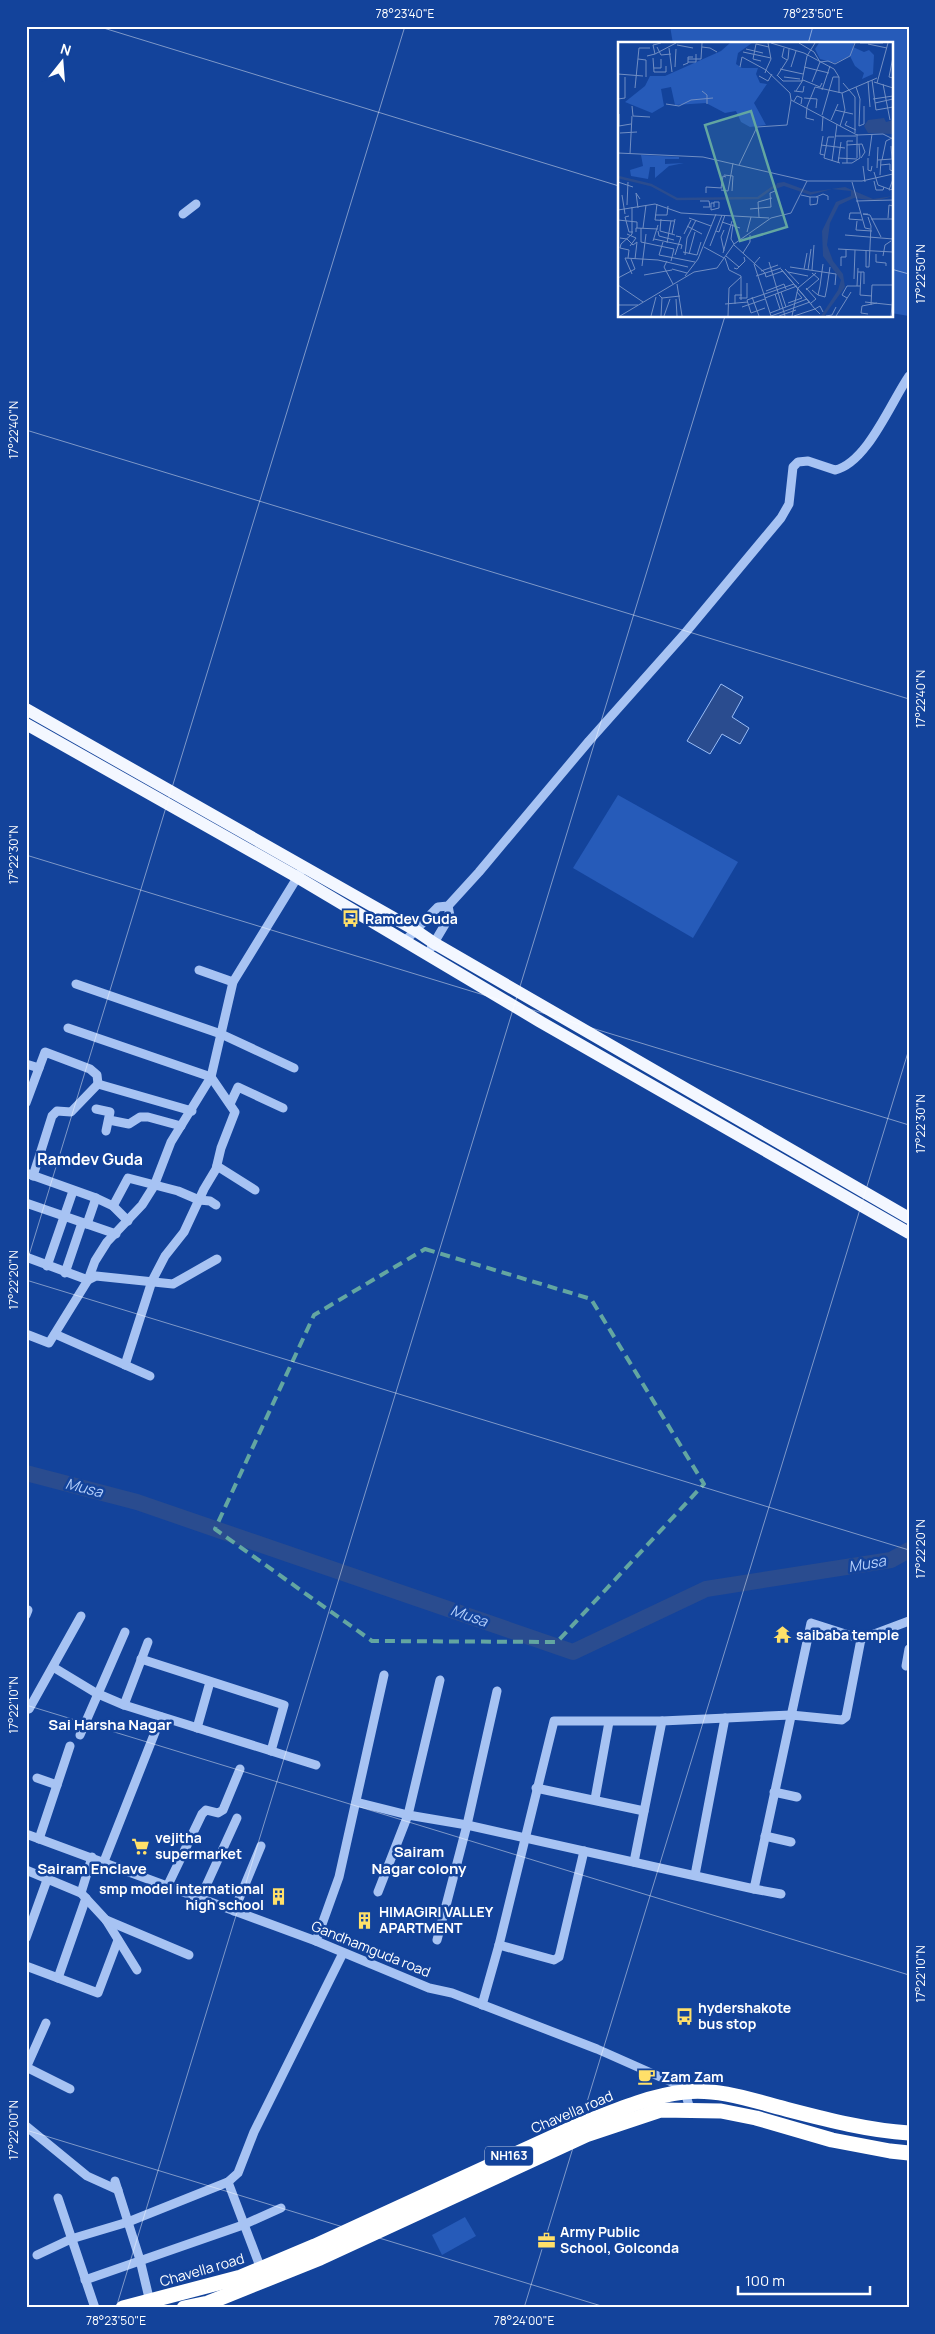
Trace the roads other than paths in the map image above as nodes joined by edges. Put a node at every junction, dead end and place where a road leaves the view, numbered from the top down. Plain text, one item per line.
1 (196, 204) dead end
2 (183, 214) dead end
3 (909, 376) edge
4 (26, 709) edge
5 (26, 724) edge
6 (301, 872) junction
7 (448, 906) junction
8 (415, 930) junction
9 (405, 941) junction
10 (434, 943) junction
11 (427, 955) junction
12 (199, 970) dead end
13 (233, 982) junction
14 (76, 984) dead end
15 (68, 1028) dead end
16 (220, 1034) junction
17 (26, 1064) edge
18 (38, 1068) junction
19 (294, 1068) dead end
20 (211, 1077) junction
21 (98, 1084) junction
22 (157, 1101) junction
23 (26, 1103) edge
24 (230, 1104) junction
25 (283, 1108) dead end
26 (96, 1109) dead end
27 (192, 1111) junction
28 (151, 1118) junction
29 (109, 1120) junction
30 (181, 1126) junction
31 (106, 1131) dead end
32 (217, 1166) junction
33 (28, 1174) edge
34 (154, 1186) junction
35 (255, 1190) dead end
36 (74, 1191) junction
37 (96, 1198) junction
38 (199, 1200) junction
39 (26, 1203) edge
40 (216, 1205) dead end
41 (114, 1206) junction
42 (66, 1216) junction
43 (909, 1218) edge
44 (128, 1221) junction
45 (85, 1223) junction
46 (909, 1233) edge
47 (116, 1234) junction
48 (26, 1257) edge
49 (217, 1259) dead end
50 (47, 1266) junction
51 (65, 1273) junction
52 (88, 1280) junction
53 (152, 1281) junction
54 (26, 1334) edge
55 (55, 1334) junction
56 (125, 1365) junction
57 (150, 1376) dead end
58 (81, 1616) dead end
59 (909, 1621) edge
60 (125, 1632) dead end
61 (861, 1639) junction
62 (148, 1642) dead end
63 (909, 1649) edge
64 (141, 1659) junction
65 (906, 1666) dead end
66 (53, 1667) junction
67 (384, 1675) dead end
68 (440, 1680) dead end
69 (210, 1682) junction
70 (497, 1691) dead end
71 (96, 1693) junction
72 (124, 1705) junction
73 (29, 1709) dead end
74 (791, 1715) junction
75 (161, 1717) junction
76 (725, 1718) junction
77 (662, 1721) junction
78 (610, 1722) junction
79 (197, 1728) junction
80 (80, 1735) dead end
81 (70, 1746) dead end
82 (271, 1750) junction
83 (316, 1764) dead end
84 (240, 1769) dead end
85 (37, 1778) dead end
86 (58, 1785) junction
87 (536, 1788) junction
88 (774, 1792) junction
89 (797, 1797) dead end
90 (595, 1799) junction
91 (356, 1802) junction
92 (644, 1810) junction
93 (408, 1815) junction
94 (237, 1818) dead end
95 (467, 1825) junction
96 (26, 1834) edge
97 (765, 1836) junction
98 (524, 1838) junction
99 (39, 1839) junction
100 (791, 1842) dead end
101 (261, 1846) dead end
102 (584, 1852) junction
103 (92, 1858) junction
104 (634, 1862) junction
105 (103, 1864) junction
106 (26, 1870) edge
107 (695, 1875) junction
108 (47, 1880) junction
109 (167, 1887) junction
110 (754, 1888) junction
111 (378, 1892) dead end
112 (780, 1894) dead end
113 (84, 1896) junction
114 (200, 1899) junction
115 (234, 1911) junction
116 (106, 1920) junction
117 (26, 1938) edge
118 (118, 1940) junction
119 (437, 1940) dead end
120 (316, 1941) junction
121 (499, 1945) junction
122 (342, 1953) junction
123 (189, 1954) dead end
124 (26, 1966) edge
125 (137, 1970) dead end
126 (58, 1978) junction
127 (482, 2005) junction
128 (46, 2023) dead end
129 (26, 2067) edge
130 (70, 2089) dead end
131 (685, 2092) junction
132 (690, 2109) junction
133 (26, 2126) edge
134 (909, 2133) edge
135 (909, 2153) edge
136 (115, 2181) dead end
137 (228, 2182) junction
138 (118, 2190) junction
139 (58, 2198) dead end
140 (281, 2208) dead end
141 (128, 2222) junction
142 (243, 2225) junction
143 (71, 2239) junction
144 (37, 2254) dead end
145 (140, 2260) junction
146 (261, 2269) junction
147 (85, 2280) junction
148 (207, 2300) edge
149 (150, 2302) junction
150 (95, 2308) edge
151 (123, 2308) edge
152 (184, 2308) edge

1 - 2 street
3 - 7 street
4 - 6 main road
5 - 6 main road
6 - 8 main road
6 - 9 main road
6 - 13 street
7 - 8 street
7 - 10 street
8 - 9 street
8 - 10 main road
9 - 11 main road
10 - 11 street
10 - 43 main road
11 - 46 main road
12 - 13 street
13 - 16 street
14 - 16 street
15 - 20 street
16 - 19 street
16 - 20 street
17 - 18 street
18 - 21 street
18 - 23 street
20 - 24 street
20 - 27 street
21 - 22 street
21 - 33 street
22 - 27 street
22 - 28 street
24 - 25 street
24 - 32 street
26 - 29 street
27 - 30 street
28 - 29 street
28 - 30 street
29 - 31 street
30 - 34 street
32 - 35 street
32 - 38 street
33 - 36 street
34 - 38 street
34 - 41 street
34 - 44 street
36 - 37 street
36 - 42 street
37 - 41 street
37 - 45 street
38 - 40 street
38 - 53 street
39 - 42 street
41 - 44 street
42 - 45 street
42 - 50 street
44 - 47 street
45 - 47 street
45 - 51 street
47 - 52 street
48 - 50 street
49 - 53 street
50 - 51 street
51 - 52 street
52 - 53 street
52 - 55 street
53 - 56 street
54 - 55 street
55 - 56 street
56 - 57 street
58 - 66 street
59 - 61 street
60 - 71 street
61 - 74 street
61 - 74 street
62 - 64 street
63 - 65 street
64 - 69 street
64 - 72 street
66 - 71 street
66 - 73 street
67 - 91 street
68 - 93 street
69 - 79 street
69 - 82 street
70 - 95 street
71 - 72 street
71 - 80 street
72 - 75 street
74 - 76 street
74 - 88 street
75 - 79 street
75 - 105 street
76 - 77 street
76 - 107 street
77 - 78 street
77 - 92 street
78 - 87 street
78 - 90 street
79 - 82 street
81 - 86 street
82 - 83 street
84 - 109 street
85 - 86 street
86 - 99 street
87 - 90 street
87 - 98 street
88 - 89 street
88 - 97 street
90 - 92 street
91 - 93 street
91 - 120 street
92 - 104 street
93 - 95 street
93 - 111 street
94 - 114 street
95 - 98 street
95 - 119 street
96 - 99 street, Gandhamguda road
97 - 100 street
97 - 110 street
98 - 102 street
98 - 121 street
99 - 103 street, Gandhamguda road
101 - 115 street
102 - 104 street
102 - 121 street
103 - 105 street, Gandhamguda road
103 - 113 street
104 - 107 street
105 - 109 street, Gandhamguda road
106 - 108 street
107 - 110 street
108 - 113 street
108 - 117 street
109 - 114 street, Gandhamguda road
110 - 112 street
113 - 116 street
113 - 126 street
114 - 115 street, Gandhamguda road
115 - 120 street, Gandhamguda road
116 - 118 street
116 - 123 street
118 - 125 street
118 - 126 street
120 - 122 street, Gandhamguda road
121 - 127 street
122 - 127 street, Gandhamguda road
122 - 137 street
124 - 126 street
127 - 131 street, Gandhamguda road
128 - 129 street
129 - 130 street
131 - 132 street
131 - 134 highway, Chavella road / NH163
131 - 146 highway, Chavella road / NH163
132 - 135 highway, Chavella road / NH163
132 - 148 highway, Chavella road / NH163
133 - 138 street
136 - 138 street
137 - 141 street
137 - 142 street
138 - 141 street
139 - 143 street
140 - 142 street
141 - 143 street
141 - 145 street
142 - 145 street
142 - 146 street
143 - 144 street
143 - 147 street
145 - 147 street
145 - 149 street
146 - 148 highway, Chavella road / NH163
147 - 150 street
148 - 149 highway, Chavella road / NH163
148 - 152 highway, Chavella road / NH163
149 - 151 highway, Chavella road / NH163

